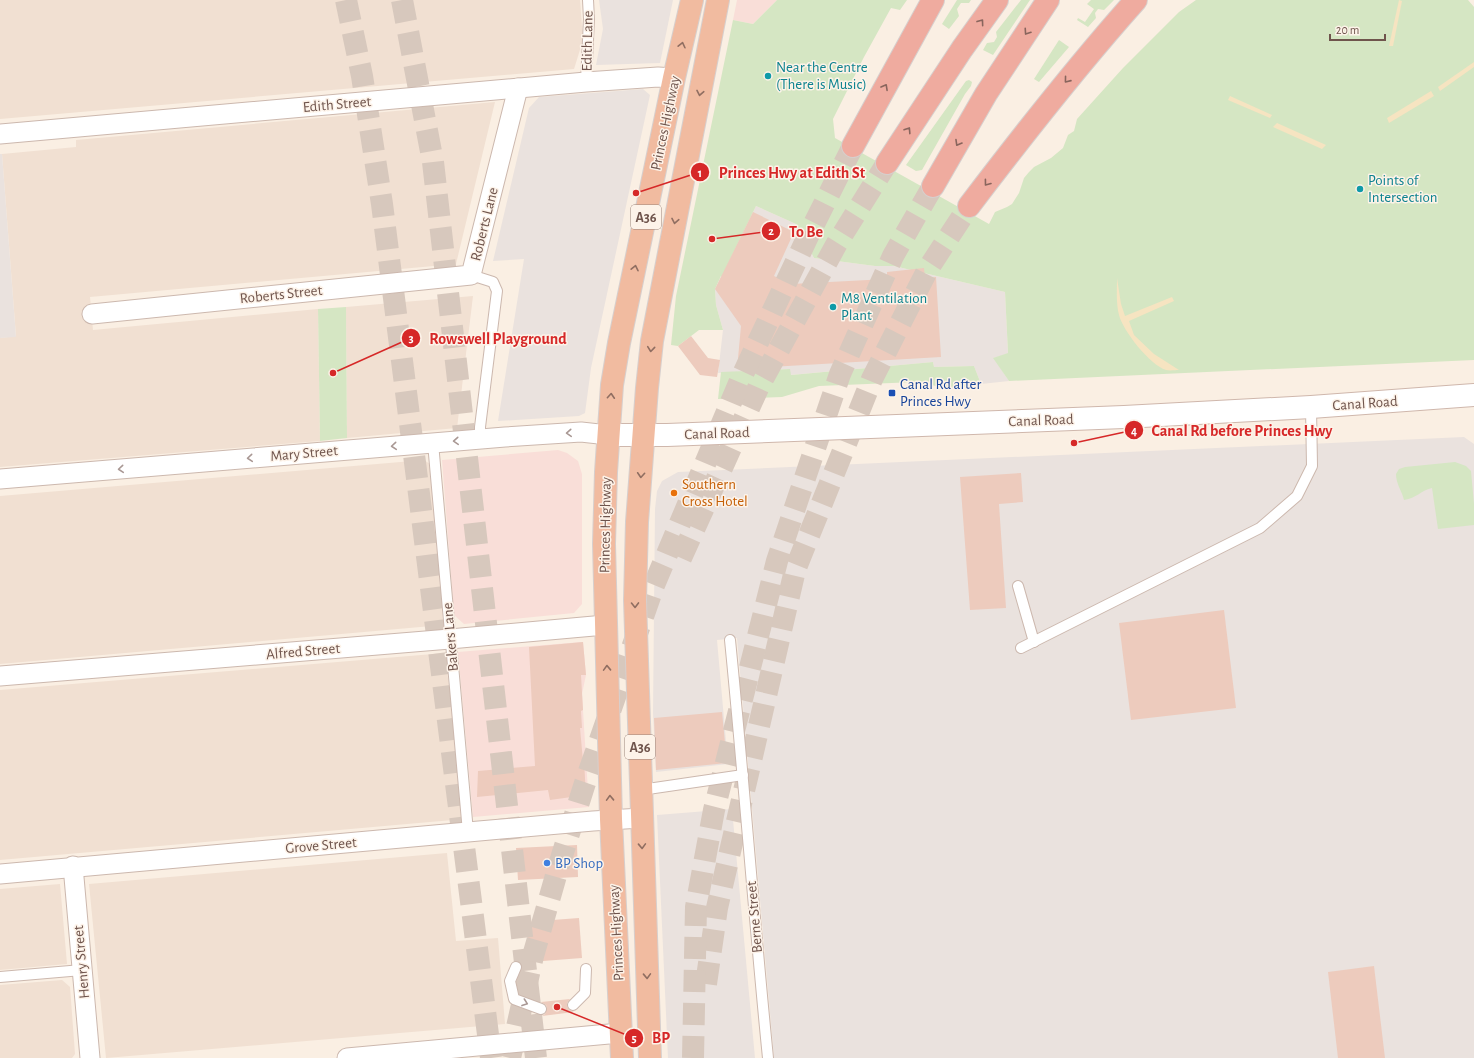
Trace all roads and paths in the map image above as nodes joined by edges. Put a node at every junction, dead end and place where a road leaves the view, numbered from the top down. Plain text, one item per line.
1 (588, 0) edge
2 (692, 0) edge
3 (718, 0) edge
4 (933, 0) edge
5 (997, 0) edge
6 (1048, 0) edge
7 (1136, 0) edge
8 (1140, 0) edge
9 (1091, 50) junction
10 (674, 78) junction
11 (586, 82) junction
12 (518, 88) junction
13 (0, 134) edge
14 (853, 146) tunnel mouth
15 (887, 163) tunnel mouth
16 (933, 186) tunnel mouth
17 (969, 206) tunnel mouth
18 (471, 275) junction
19 (92, 314) dead end
20 (1474, 395) edge
21 (1311, 407) junction
22 (608, 435) junction
23 (643, 436) junction
24 (480, 440) junction
25 (433, 443) junction
26 (0, 479) edge
27 (1018, 586) dead end
28 (605, 625) junction
29 (450, 639) junction
30 (730, 640) dead end
31 (1034, 642) junction
32 (1021, 648) dead end
33 (0, 676) edge
34 (743, 775) junction
35 (641, 790) junction
36 (642, 818) junction
37 (611, 820) junction
38 (468, 832) junction
39 (73, 866) junction
40 (0, 874) edge
41 (516, 967) dead end
42 (586, 969) dead end
43 (82, 970) junction
44 (0, 977) edge
45 (573, 1005) dead end
46 (541, 1009) dead end
47 (620, 1033) junction
48 (90, 1058) edge
49 (347, 1058) edge
50 (622, 1058) edge
51 (650, 1058) edge
52 (768, 1058) edge

1 - 11 lane, Edith Lane
10 -> 2 highway, Princes Highway / A36
3 -> 23 highway, Princes Highway / A36
14 -> 4 highway
15 -> 5 highway
6 -> 16 highway
7 - 9 highway
8 - 9 highway
9 -> 17 highway
10 - 11 street, Edith Street
22 -> 10 highway, Princes Highway / A36
11 - 12 street, Edith Street
12 - 13 street, Edith Street
12 - 18 street, Roberts Lane
18 - 19 street, Roberts Street
18 - 24 lane, Roberts Lane
20 - 21 main road, Canal Road
21 - 23 main road, Canal Road
21 - 31 lane
22 - 23 main road, Canal Road
22 -> 24 street, Mary Street
22 - 28 highway, Princes Highway / A36
23 -> 35 highway, Princes Highway / A36
24 -> 25 street, Mary Street
25 -> 26 street, Mary Street
25 - 29 lane, Bakers Lane
27 - 31 lane
28 - 29 street, Alfred Street
37 -> 28 highway, Princes Highway / A36
29 - 33 street, Alfred Street
29 - 38 lane, Bakers Lane
30 - 34 lane, Berne Street
31 - 32 lane
34 - 35 lane
34 - 52 lane, Berne Street
35 - 36 highway, Princes Highway / A36
36 - 37 street, Grove Street
36 -> 51 highway, Princes Highway / A36
37 - 38 street, Grove Street
37 - 47 highway, Princes Highway / A36
38 - 39 street, Grove Street
39 - 40 street, Grove Street
39 - 43 street, Henry Street
41 -> 46 lane
42 - 45 lane
43 - 44 lane
43 - 48 street, Henry Street
47 - 49 street
47 - 50 highway, Princes Highway / A36

